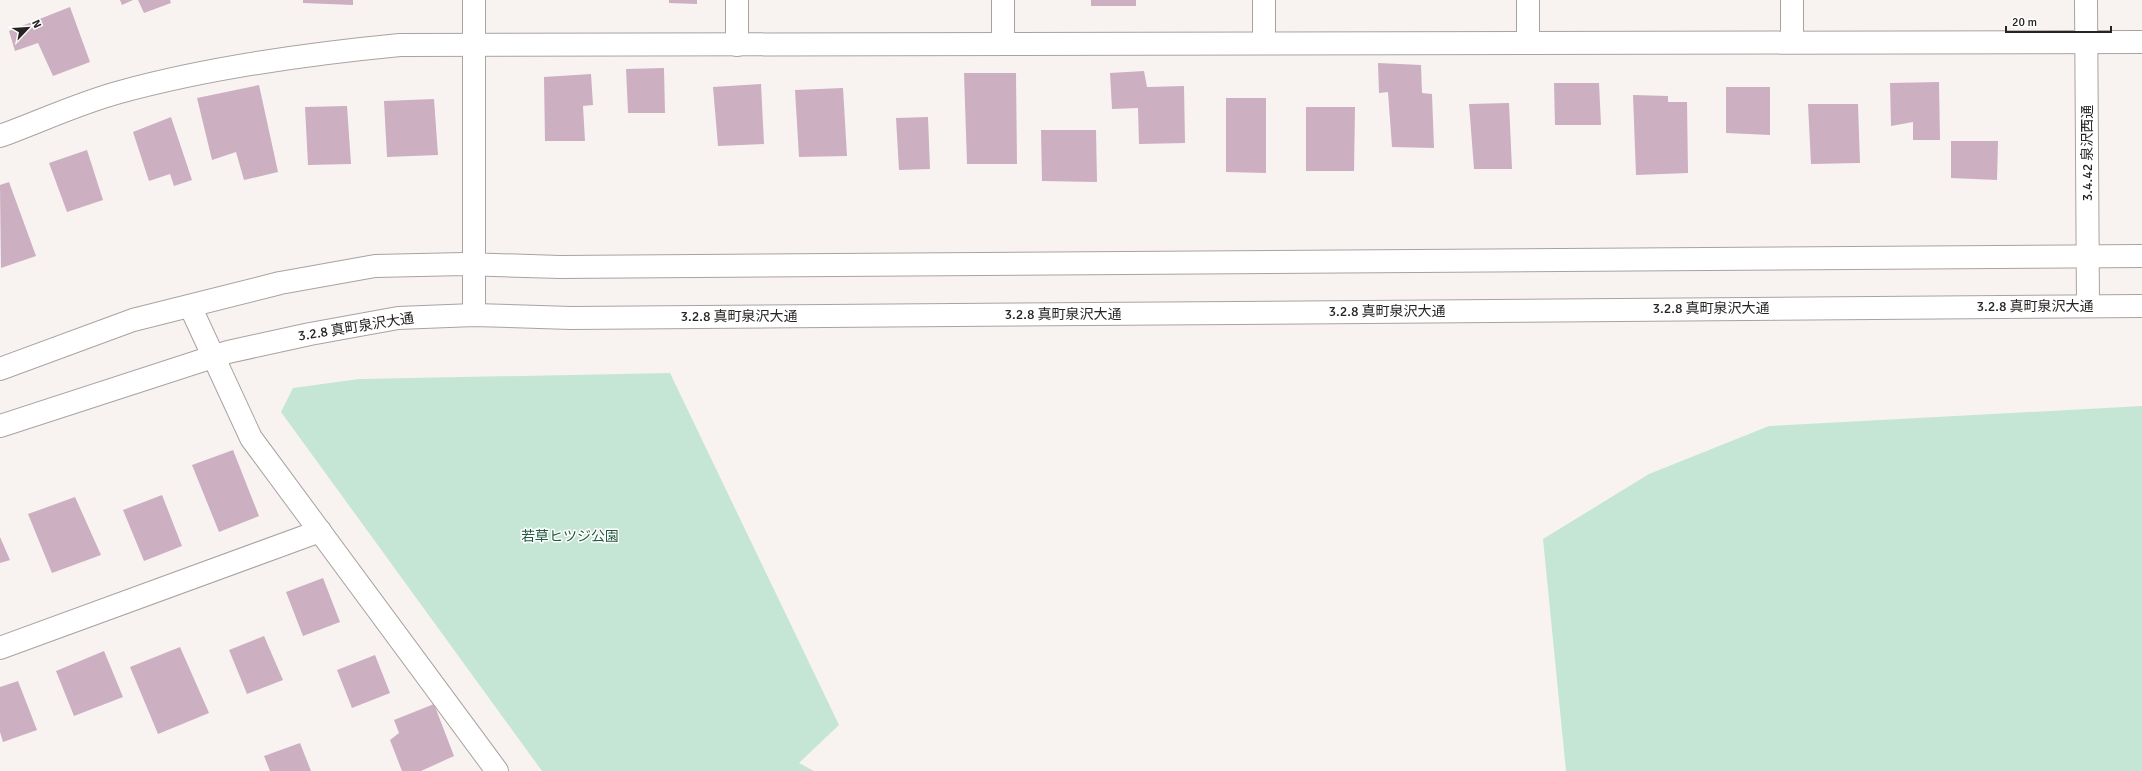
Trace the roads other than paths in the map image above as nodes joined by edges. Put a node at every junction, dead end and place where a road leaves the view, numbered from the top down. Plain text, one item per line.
1 (474, 0) edge
2 (737, 0) edge
3 (1003, 0) edge
4 (1264, 0) edge
5 (1528, 0) edge
6 (1792, 0) edge
7 (2086, 0) edge
8 (2086, 41) junction
9 (1792, 42) junction
10 (2142, 42) edge
11 (1264, 43) junction
12 (1528, 43) junction
13 (474, 44) junction
14 (1003, 44) junction
15 (737, 45) junction
16 (0, 136) edge
17 (2088, 256) junction
18 (2142, 256) edge
19 (475, 264) junction
20 (2088, 305) junction
21 (190, 306) junction
22 (2142, 306) edge
23 (474, 315) junction
24 (213, 356) junction
25 (0, 370) edge
26 (0, 426) edge
27 (320, 531) junction
28 (0, 648) edge
29 (497, 771) edge

1 - 13 street
2 - 15 street
3 - 14 street
4 - 11 street
5 - 12 street
6 - 9 street
7 - 8 street, 3.4.42 泉沢西通
8 - 9 street
8 - 10 street
8 - 17 street, 3.4.42 泉沢西通
9 - 12 street
11 - 12 street
11 - 14 street
13 - 15 street
13 - 16 street
13 - 19 street
14 - 15 street
17 - 18 street
17 - 19 street
17 - 20 street, 3.4.42 泉沢西通
19 - 21 street
19 - 23 street
20 - 22 street, 3.2.8 真町泉沢大通
20 - 23 street, 3.2.8 真町泉沢大通
21 - 24 street
21 - 25 street
23 - 24 street, 3.2.8 真町泉沢大通
24 - 26 street, 3.2.8 真町泉沢大通
24 - 27 street
27 - 28 street
27 - 29 street

